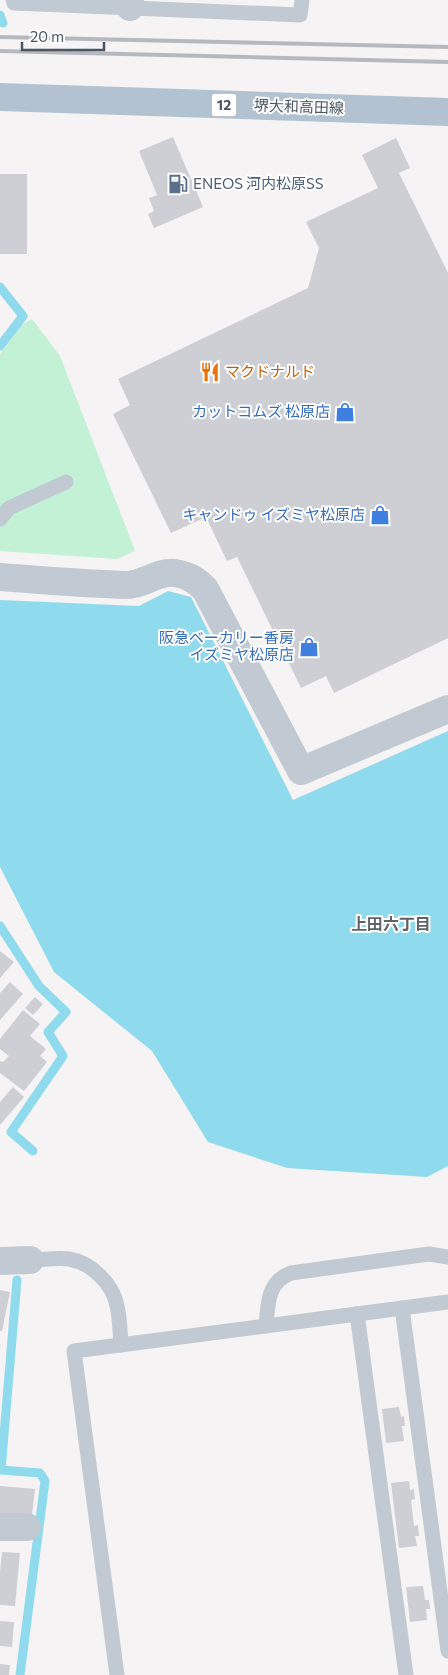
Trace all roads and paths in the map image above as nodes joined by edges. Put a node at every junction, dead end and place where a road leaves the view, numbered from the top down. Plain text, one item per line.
1 (12, 0) edge
2 (302, 0) edge
3 (130, 3) edge
4 (0, 97) edge
5 (448, 112) edge
6 (66, 482) dead end
7 (0, 519) edge
8 (0, 577) edge
9 (448, 709) edge
10 (448, 1257) edge
11 (30, 1260) joint
12 (0, 1261) edge
13 (448, 1302) edge
14 (402, 1308) junction
15 (357, 1314) junction
16 (266, 1326) junction
17 (121, 1345) junction
18 (0, 1527) edge
19 (27, 1527) dead end
20 (448, 1651) edge
21 (117, 1675) edge
22 (406, 1675) edge

1 - 3 lane
2 - 3 lane
4 - 5 main road, 堺大和高田線 / 12
6 - 7 lane
8 - 9 street
10 - 16 lane
11 - 12 street
11 - 17 lane
13 - 14 lane
14 - 15 lane
14 - 20 lane
15 - 16 lane
15 - 22 lane
16 - 17 lane
17 - 21 lane
18 - 19 street

